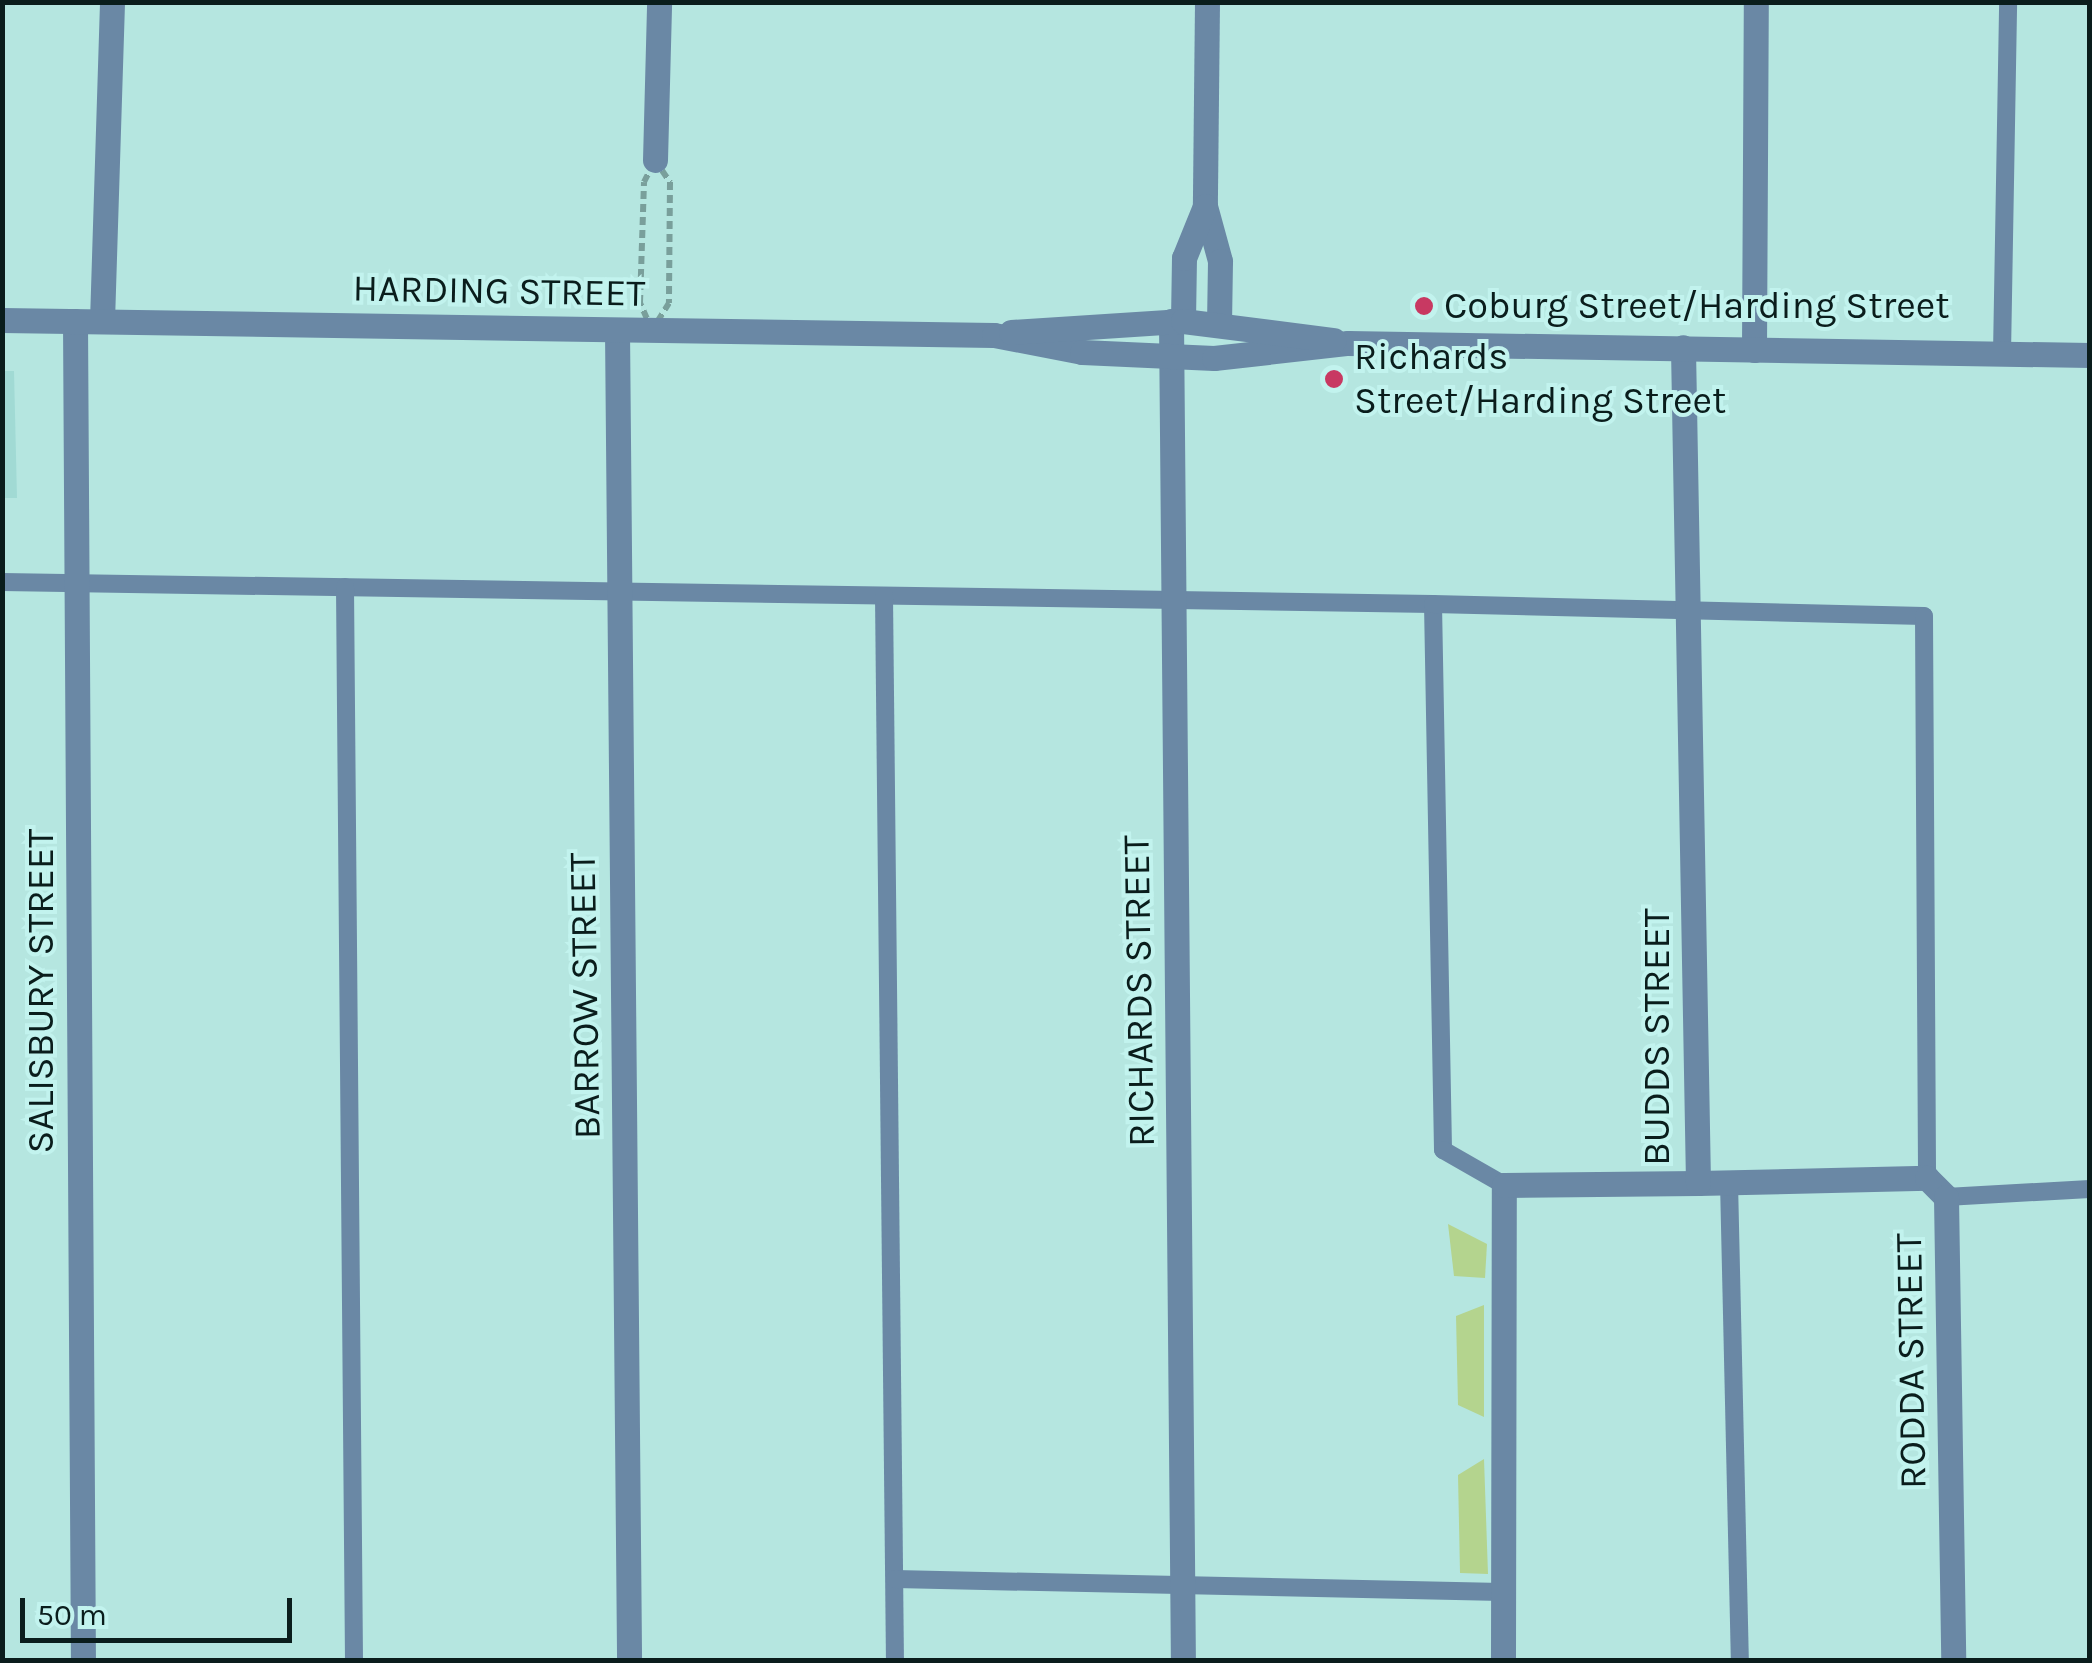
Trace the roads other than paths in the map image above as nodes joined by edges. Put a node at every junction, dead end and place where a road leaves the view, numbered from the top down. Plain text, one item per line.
1 (112, 2) edge
2 (659, 2) edge
3 (1208, 2) edge
4 (1756, 2) edge
5 (2008, 2) edge
6 (656, 160) road end
7 (1205, 206) junction
8 (2, 320) edge
9 (75, 321) junction
10 (1177, 321) junction
11 (102, 322) junction
12 (1219, 322) junction
13 (617, 330) junction
14 (994, 335) junction
15 (1348, 343) junction
16 (1683, 347) junction
17 (1754, 350) junction
18 (2002, 354) junction
19 (2090, 355) edge
20 (1171, 357) junction
21 (2, 582) edge
22 (76, 583) junction
23 (345, 587) junction
24 (619, 592) junction
25 (884, 596) junction
26 (1174, 600) junction
27 (1433, 604) junction
28 (1691, 608) junction
29 (1927, 1178) junction
30 (1729, 1182) junction
31 (1698, 1183) junction
32 (1504, 1185) junction
33 (2090, 1189) edge
34 (1946, 1196) junction
35 (894, 1579) junction
36 (1182, 1584) junction
37 (1502, 1592) junction
38 (82, 1660) edge
39 (354, 1660) edge
40 (629, 1660) edge
41 (896, 1660) edge
42 (1183, 1660) edge
43 (1503, 1660) edge
44 (1740, 1660) edge
45 (1953, 1660) edge

1 - 11 street
2 - 6 street
3 - 7 street
4 - 17 street
5 - 18 lane
7 - 10 street, RICHARDS STREET
7 - 12 street
8 - 9 street, HARDING STREET
9 - 11 street, HARDING STREET
9 - 22 street, SALISBURY STREET
10 - 12 street, HARDING STREET
10 - 14 street, HARDING STREET
10 - 20 street, RICHARDS STREET
11 - 13 street, HARDING STREET
12 - 15 street, HARDING STREET
13 - 14 street, HARDING STREET
13 - 24 street, BARROW STREET
14 - 20 street, HARDING STREET
15 - 16 street, HARDING STREET
15 - 20 street, HARDING STREET
16 - 17 street, HARDING STREET
16 - 28 street, BUDDS STREET
17 - 18 street, HARDING STREET
18 - 19 street, HARDING STREET
20 - 26 street, RICHARDS STREET
21 - 22 lane
22 - 23 lane
22 - 38 street, SALISBURY STREET
23 - 24 lane
23 - 39 lane
24 - 25 lane
24 - 40 street, BARROW STREET
25 - 26 lane
25 - 35 lane
26 - 27 lane
26 - 36 street, RICHARDS STREET
27 - 28 lane
27 - 32 lane
28 - 29 lane
28 - 31 street, BUDDS STREET
29 - 30 street, RODDA STREET
29 - 34 street, RODDA STREET
30 - 31 street, RODDA STREET
30 - 44 lane
31 - 32 street, BUDDS STREET
32 - 37 street
33 - 34 lane
34 - 45 street, RODDA STREET
35 - 36 lane
35 - 41 lane
36 - 37 lane
36 - 42 street, RICHARDS STREET
37 - 43 street

